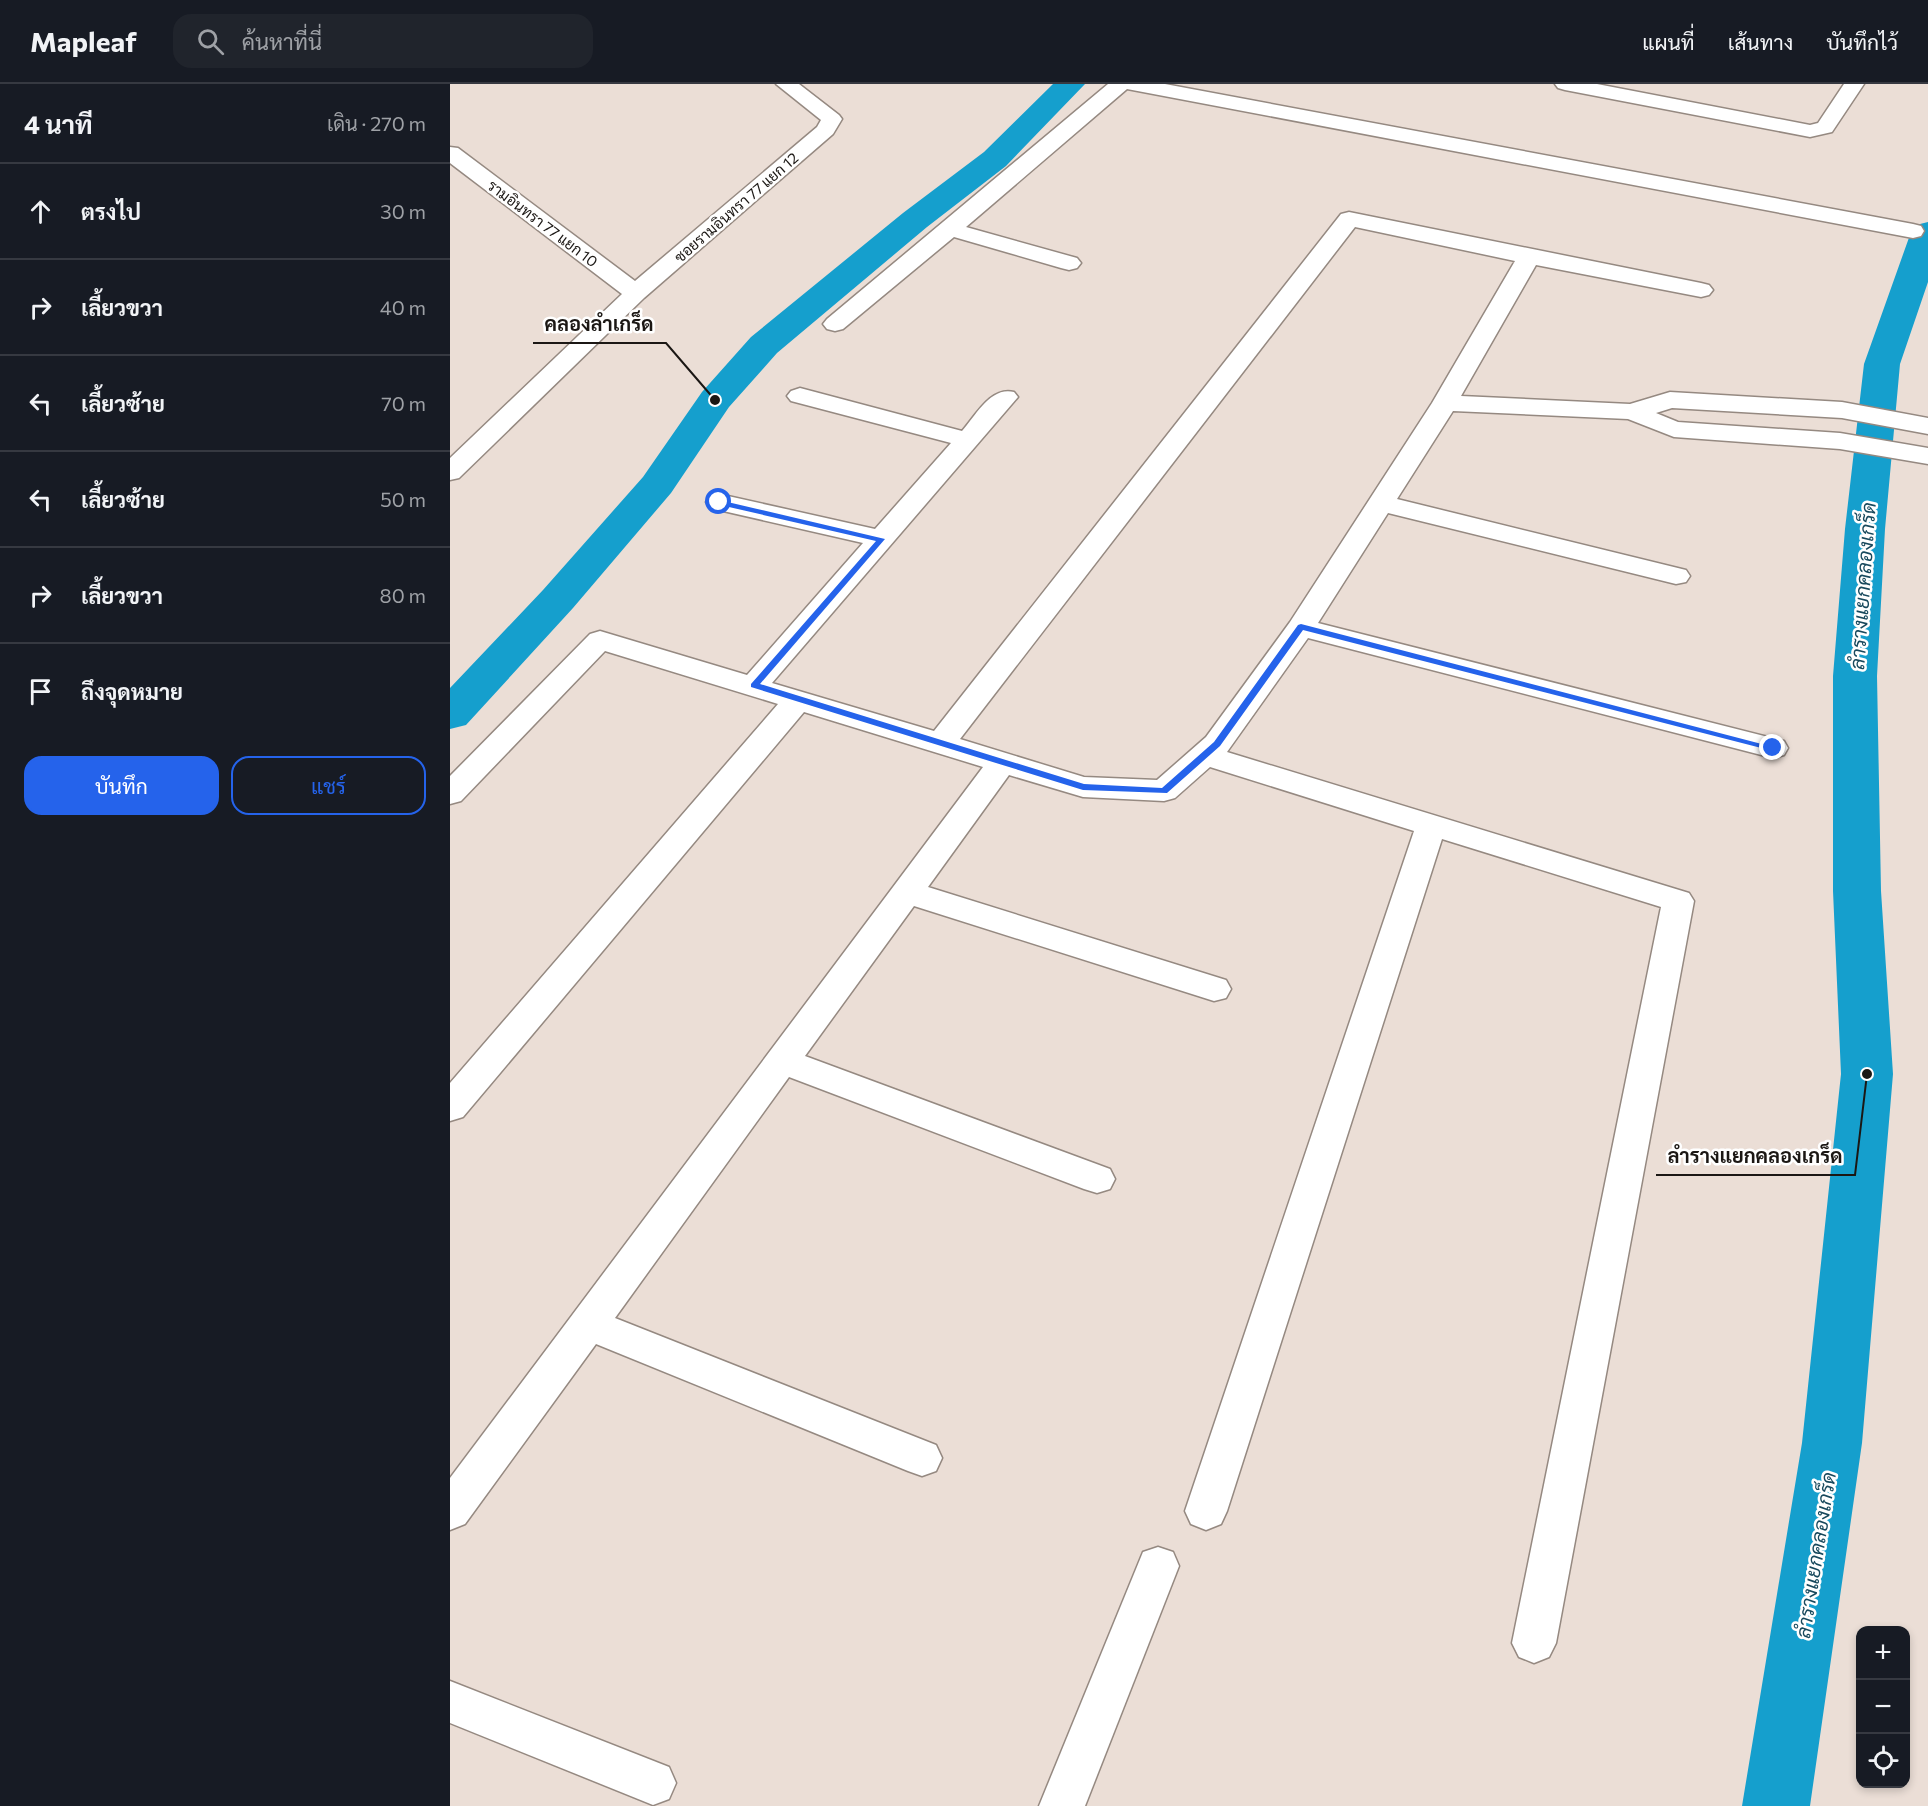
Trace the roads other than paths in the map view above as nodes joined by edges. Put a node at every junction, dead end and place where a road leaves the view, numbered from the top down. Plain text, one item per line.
1 (786, 84) edge
2 (1120, 84) edge
3 (1132, 84) edge
4 (1564, 84) edge
5 (1854, 84) edge
6 (1648, 92) edge
7 (450, 153) edge
8 (950, 229) junction
9 (1913, 231) dead end
10 (1529, 257) junction
11 (1068, 263) dead end
12 (1701, 290) dead end
13 (636, 293) junction
14 (835, 324) dead end
15 (800, 396) dead end
16 (1005, 397) dead end
17 (1445, 403) junction
18 (1632, 412) junction
19 (1928, 426) edge
20 (968, 440) junction
21 (1928, 456) edge
22 (450, 472) edge
23 (719, 502) dead end
24 (1381, 503) junction
25 (881, 539) junction
26 (1676, 576) dead end
27 (1301, 627) junction
28 (754, 686) junction
29 (799, 699) junction
30 (941, 743) junction
31 (1773, 748) dead end
32 (1204, 755) junction
33 (1003, 762) junction
34 (450, 794) edge
35 (1431, 826) junction
36 (907, 892) junction
37 (1214, 989) dead end
38 (783, 1061) junction
39 (450, 1107) edge
40 (1096, 1179) dead end
41 (588, 1324) junction
42 (922, 1458) dead end
43 (450, 1511) edge
44 (1206, 1511) dead end
45 (1158, 1566) dead end
46 (1534, 1643) dead end
47 (450, 1702) edge
48 (653, 1783) dead end
49 (1062, 1806) edge

1 - 13 street, ซอยรามอินทรา 77 แยก 12
2 - 8 street
3 - 9 street
4 - 6 street
5 - 6 street
7 - 13 street, รามอินทรา 77 แยก 10
8 - 11 street
8 - 14 street
10 - 12 street
10 - 17 street
10 - 30 street
13 - 22 street, ซอยรามอินทรา 77 แยก 12
15 - 20 street
16 - 20 street
17 - 18 street
17 - 24 street
18 - 19 street
18 - 21 street
20 - 25 street
23 - 25 street
24 - 26 street
24 - 27 street
25 - 28 street
27 - 31 street
27 - 32 street
28 - 29 street
28 - 34 street
29 - 30 street
29 - 39 street
30 - 33 street
32 - 33 street
32 - 35 street
33 - 36 street
35 - 44 street
35 - 46 street
36 - 37 street
36 - 38 street
38 - 40 street
38 - 41 street
41 - 42 street
41 - 43 street
45 - 49 street
47 - 48 street

